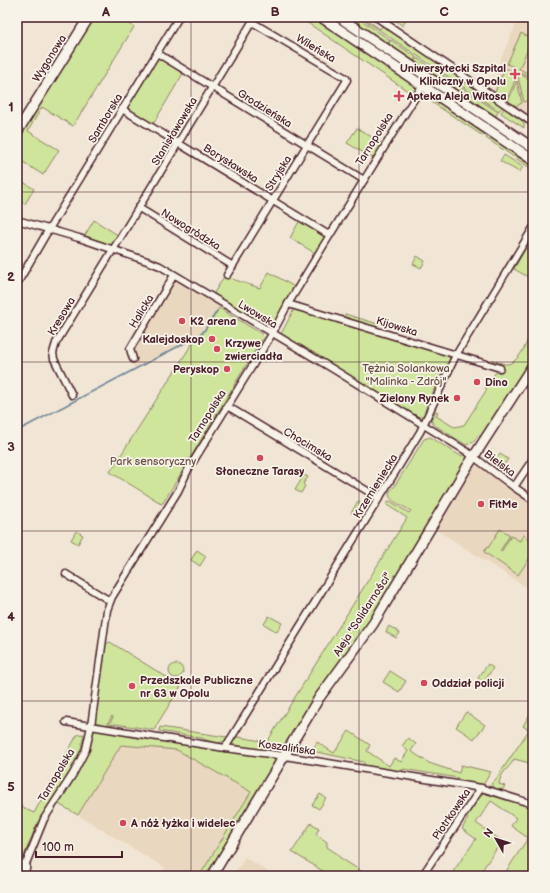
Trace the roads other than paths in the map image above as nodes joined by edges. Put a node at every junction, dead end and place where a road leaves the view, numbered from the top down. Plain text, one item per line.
1 (89, 17) edge
2 (179, 17) edge
3 (321, 17) edge
4 (339, 17) edge
5 (376, 17) edge
6 (252, 22) joint
7 (157, 53) junction
8 (428, 77) junction
9 (347, 80) joint
10 (422, 86) junction
11 (212, 87) junction
12 (122, 109) junction
13 (533, 123) edge
14 (17, 132) edge
15 (179, 143) junction
16 (307, 145) junction
17 (533, 148) edge
18 (533, 160) edge
19 (364, 180) junction
20 (273, 201) junction
21 (139, 208) junction
22 (17, 220) edge
23 (533, 228) edge
24 (48, 230) junction
25 (330, 236) junction
26 (113, 250) junction
27 (232, 266) junction
28 (174, 275) junction
29 (227, 276) dead end
30 (17, 284) edge
31 (288, 304) junction
32 (272, 334) junction
33 (456, 355) junction
34 (132, 359) dead end
35 (533, 365) edge
36 (500, 368) dead end
37 (72, 395) dead end
38 (227, 406) junction
39 (424, 426) junction
40 (474, 456) junction
41 (533, 459) edge
42 (514, 487) junction
43 (379, 498) junction
44 (533, 500) edge
45 (66, 574) dead end
46 (110, 601) junction
47 (66, 722) dead end
48 (90, 726) junction
49 (226, 748) junction
50 (285, 756) junction
51 (480, 788) junction
52 (533, 804) edge
53 (21, 864) edge
54 (23, 876) edge
55 (212, 876) edge
56 (422, 876) edge

1 - 14 street, Wygonowa
2 - 7 street, Samborska
3 - 10 street
4 - 8 street
5 - 13 street
6 - 9 street, Wileńska
6 - 11 street, Stanisławowska
7 - 11 street, Grodzieńska
7 - 12 street, Samborska
8 - 10 street, Tarnopolska
8 - 17 street
9 - 16 street, Stryjska
10 - 18 street
10 - 19 street, Tarnopolska
11 - 15 street, Stanisławowska
11 - 16 street, Grodzieńska
12 - 15 street, Borysławska
12 - 24 street, Samborska
15 - 20 street, Borysławska
15 - 21 street, Stanisławowska
16 - 19 street, Grodzieńska
16 - 20 street, Stryjska
19 - 25 street, Tarnopolska
20 - 25 street, Borysławska
20 - 27 street, Stryjska
21 - 26 street, Stanisławowska
21 - 27 street, Nowogródzka
22 - 24 street, Lwowska
23 - 33 street, Krzemieniecka
24 - 26 street, Lwowska
24 - 30 street, Samborska
25 - 31 street, Tarnopolska
26 - 28 street, Lwowska
26 - 37 street, Kresowa
27 - 29 street, Stryjska
28 - 32 street, Lwowska
28 - 34 street, Halicka
31 - 32 street, Tarnopolska
31 - 33 street, Kijowska
32 - 38 street, Tarnopolska
32 - 39 street, Lwowska
33 - 36 street, Kijowska
33 - 39 street, Krzemieniecka
35 - 40 street, Aleja "Solidarności"
38 - 43 street, Chocimska
38 - 46 street, Tarnopolska
39 - 40 street, Lwowska
39 - 43 street, Krzemieniecka
40 - 42 street, Bielska
40 - 50 street, Aleja "Solidarności"
41 - 42 street
42 - 44 street, Bielska
43 - 49 street, Krzemieniecka
45 - 46 street
46 - 48 street, Tarnopolska
47 - 48 street, Koszalińska
48 - 49 street, Koszalińska
48 - 53 street, Tarnopolska
49 - 50 street, Koszalińska
50 - 51 street, Koszalińska
50 - 55 street, Aleja "Solidarności"
51 - 52 street, Piotrkowska
51 - 56 street, Piotrkowska
53 - 54 street, Tarnopolska

